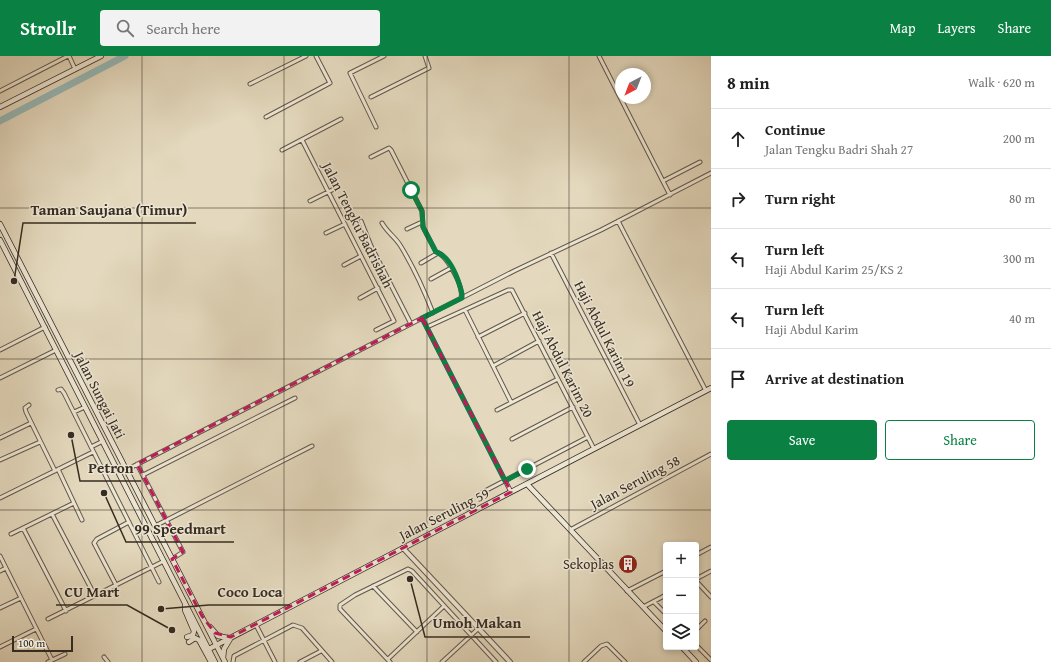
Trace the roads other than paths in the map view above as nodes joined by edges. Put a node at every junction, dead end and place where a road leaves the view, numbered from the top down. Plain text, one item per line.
1 (69, 56) edge
2 (101, 56) edge
3 (306, 56) edge
4 (384, 56) edge
5 (425, 56) edge
6 (599, 56) edge
7 (317, 57) edge
8 (75, 69) junction
9 (250, 84) dead end
10 (0, 91) edge
11 (371, 97) dead end
12 (0, 107) edge
13 (266, 117) dead end
14 (341, 119) dead end
15 (376, 127) dead end
16 (302, 140) junction
17 (282, 150) dead end
18 (371, 157) dead end
19 (700, 162) dead end
20 (711, 173) edge
21 (663, 181) junction
22 (336, 188) dead end
23 (328, 192) junction
24 (670, 194) junction
25 (310, 201) dead end
26 (361, 221) dead end
27 (618, 221) junction
28 (422, 222) junction
29 (382, 223) dead end
30 (0, 224) edge
31 (345, 224) junction
32 (407, 229) dead end
33 (326, 233) dead end
34 (0, 241) edge
35 (439, 253) junction
36 (551, 253) junction
37 (361, 256) junction
38 (421, 263) dead end
39 (344, 265) dead end
40 (452, 268) junction
41 (431, 279) dead end
42 (378, 288) junction
43 (360, 298) dead end
44 (462, 298) junction
45 (465, 310) junction
46 (433, 313) junction
47 (525, 313) junction
48 (422, 318) junction
49 (411, 324) junction
50 (45, 327) junction
51 (427, 327) junction
52 (376, 330) dead end
53 (478, 337) junction
54 (539, 341) junction
55 (0, 350) edge
56 (56, 350) junction
57 (493, 366) junction
58 (0, 378) edge
59 (558, 378) junction
60 (711, 388) edge
61 (58, 390) dead end
62 (706, 390) junction
63 (294, 398) dead end
64 (511, 402) junction
65 (29, 404) dead end
66 (85, 407) junction
67 (573, 407) junction
68 (497, 410) dead end
69 (74, 412) junction
70 (31, 422) junction
71 (640, 425) junction
72 (588, 437) junction
73 (0, 438) edge
74 (512, 439) dead end
75 (103, 441) junction
76 (40, 442) junction
77 (312, 446) dead end
78 (91, 447) junction
79 (594, 449) junction
80 (93, 452) junction
81 (711, 454) edge
82 (0, 460) edge
83 (137, 464) junction
84 (56, 470) junction
85 (126, 470) junction
86 (144, 475) junction
87 (505, 481) junction
88 (527, 484) junction
89 (483, 492) dead end
90 (511, 492) junction
91 (0, 498) edge
92 (74, 503) junction
93 (52, 514) junction
94 (82, 520) dead end
95 (167, 520) junction
96 (129, 522) junction
97 (155, 526) junction
98 (23, 528) junction
99 (570, 530) junction
100 (11, 534) dead end
101 (711, 547) edge
102 (403, 548) junction
103 (699, 553) edge
104 (0, 556) edge
105 (172, 559) junction
106 (164, 561) junction
107 (6, 568) junction
108 (151, 568) junction
109 (0, 571) edge
110 (711, 571) edge
111 (663, 572) edge
112 (699, 578) edge
113 (159, 582) dead end
114 (699, 583) edge
115 (116, 585) junction
116 (373, 586) junction
117 (627, 591) junction
118 (95, 596) junction
119 (663, 597) edge
120 (711, 597) edge
121 (21, 598) junction
122 (185, 602) junction
123 (654, 602) junction
124 (444, 606) junction
125 (643, 607) junction
126 (0, 608) edge
127 (66, 611) junction
128 (663, 611) edge
129 (202, 616) junction
130 (48, 620) dead end
131 (704, 621) dead end
132 (256, 625) junction
133 (699, 627) edge
134 (663, 628) edge
135 (36, 629) junction
136 (416, 632) junction
137 (474, 632) junction
138 (231, 637) junction
139 (264, 640) junction
140 (216, 645) junction
141 (0, 647) edge
142 (699, 647) edge
143 (209, 649) junction
144 (685, 650) edge
145 (321, 651) junction
146 (65, 654) dead end
147 (104, 657) dead end
148 (52, 660) junction
149 (224, 660) edge
150 (711, 660) edge
151 (389, 661) edge
152 (48, 662) edge
153 (108, 662) edge
154 (211, 662) edge
155 (215, 662) edge
156 (233, 662) edge
157 (275, 662) edge
158 (300, 662) edge
159 (332, 662) edge
160 (442, 662) edge
161 (496, 662) edge
162 (510, 662) edge
163 (584, 662) edge
164 (625, 662) edge
165 (696, 662) edge

1 - 8 street
1 - 10 street
2 - 8 main road
3 - 9 street
4 - 15 street
5 - 11 street
6 - 21 street
7 - 13 street
8 - 12 main road
14 - 16 street
16 - 17 street
16 - 23 street, Jalan Tengku Badrishah
18 - 28 street
19 - 21 street
20 - 24 street
21 - 24 street
22 - 23 street
23 - 25 street
23 - 31 street, Jalan Tengku Badrishah
24 - 27 street
26 - 49 street
27 - 36 street
27 - 62 street
28 - 32 street
28 - 35 street
29 - 46 street
30 - 85 main road, Jalan Sungai Jati
31 - 33 street
31 - 37 street, Jalan Tengku Badrishah
34 - 50 main road, Jalan Sungai Jati
35 - 38 street
35 - 40 street
36 - 44 street
36 - 71 street, Haji Abdul Karim 19
37 - 39 street
37 - 42 street, Jalan Tengku Badrishah
40 - 41 street
40 - 44 street
42 - 43 street
42 - 52 street, Jalan Tengku Badrishah
44 - 46 street
45 - 47 street, Haji Abdul Karim 20
45 - 51 street
45 - 53 street
46 - 48 street
47 - 53 street
47 - 54 street, Haji Abdul Karim 20
48 - 49 street
48 - 51 street
49 - 83 street
50 - 55 street
50 - 56 main road, Jalan Sungai Jati
51 - 87 street
53 - 57 street
54 - 57 street
54 - 59 street, Haji Abdul Karim 20
56 - 58 street
56 - 66 main road, Jalan Sungai Jati
57 - 64 street
59 - 64 street
59 - 67 street, Haji Abdul Karim 20
60 - 62 main road, Jalan Seruling 59
61 - 69 street
62 - 71 main road, Jalan Seruling 59
63 - 86 street
64 - 68 street
65 - 70 street
66 - 69 street
66 - 75 main road, Jalan Sungai Jati
67 - 72 street, Haji Abdul Karim 20
67 - 74 street
69 - 78 street
70 - 73 street
70 - 76 street
71 - 79 main road, Jalan Seruling 59
72 - 79 street, Haji Abdul Karim 20
72 - 87 street
75 - 78 street
75 - 106 main road, Jalan Sungai Jati
76 - 82 street
76 - 84 street
77 - 95 street
78 - 80 street
79 - 88 main road, Jalan Seruling 59
80 - 84 street
80 - 96 street
81 - 99 street, Jalan Seruling 58
83 - 85 street
83 - 86 street
84 - 91 street
84 - 92 street
85 - 97 main road, Jalan Sungai Jati
86 - 95 street
87 - 89 street
87 - 90 street
88 - 90 main road, Jalan Seruling 59
88 - 99 main road
90 - 102 main road, Jalan Seruling 59
92 - 93 street
92 - 94 street
93 - 98 street
93 - 118 street
95 - 97 street
95 - 105 street
96 - 108 street
96 - 115 street
97 - 105 main road, Jalan Sungai Jati
98 - 100 street
98 - 127 street
99 - 117 main road
101 - 103 street
102 - 132 main road, Jalan Seruling 59
102 - 137 street
104 - 107 street
105 - 129 main road, Jalan Sungai Jati
106 - 108 street
106 - 122 main road, Jalan Sungai Jati
107 - 109 street
107 - 121 street
108 - 113 street
108 - 115 street
110 - 112 street
111 - 117 street
114 - 120 street
115 - 118 street
116 - 124 street
116 - 136 street
116 - 151 street
117 - 125 main road
118 - 127 street
119 - 123 street
121 - 126 street
121 - 135 street
122 - 143 main road, Jalan Sungai Jati
122 - 154 main road
123 - 125 street
123 - 128 street
124 - 136 street
124 - 137 street
125 - 134 main road
127 - 130 street
129 - 138 main road
129 - 140 main road, Jalan Sungai Jati
131 - 133 street
132 - 138 main road, Jalan Seruling 59
132 - 139 street
135 - 141 street
135 - 148 street
136 - 151 street
137 - 160 street
137 - 161 street
137 - 162 street
138 - 140 main road, Jalan Seruling 59
138 - 149 main road
139 - 145 street
139 - 156 street
139 - 157 street
140 - 143 main road, Jalan Seruling 59
140 - 149 main road, Jalan Sungai Jati
142 - 150 street
143 - 155 main road, Jalan Sungai Jati
144 - 165 main road
145 - 158 street
145 - 159 street
146 - 148 street
147 - 153 street
148 - 152 street
163 - 164 street

